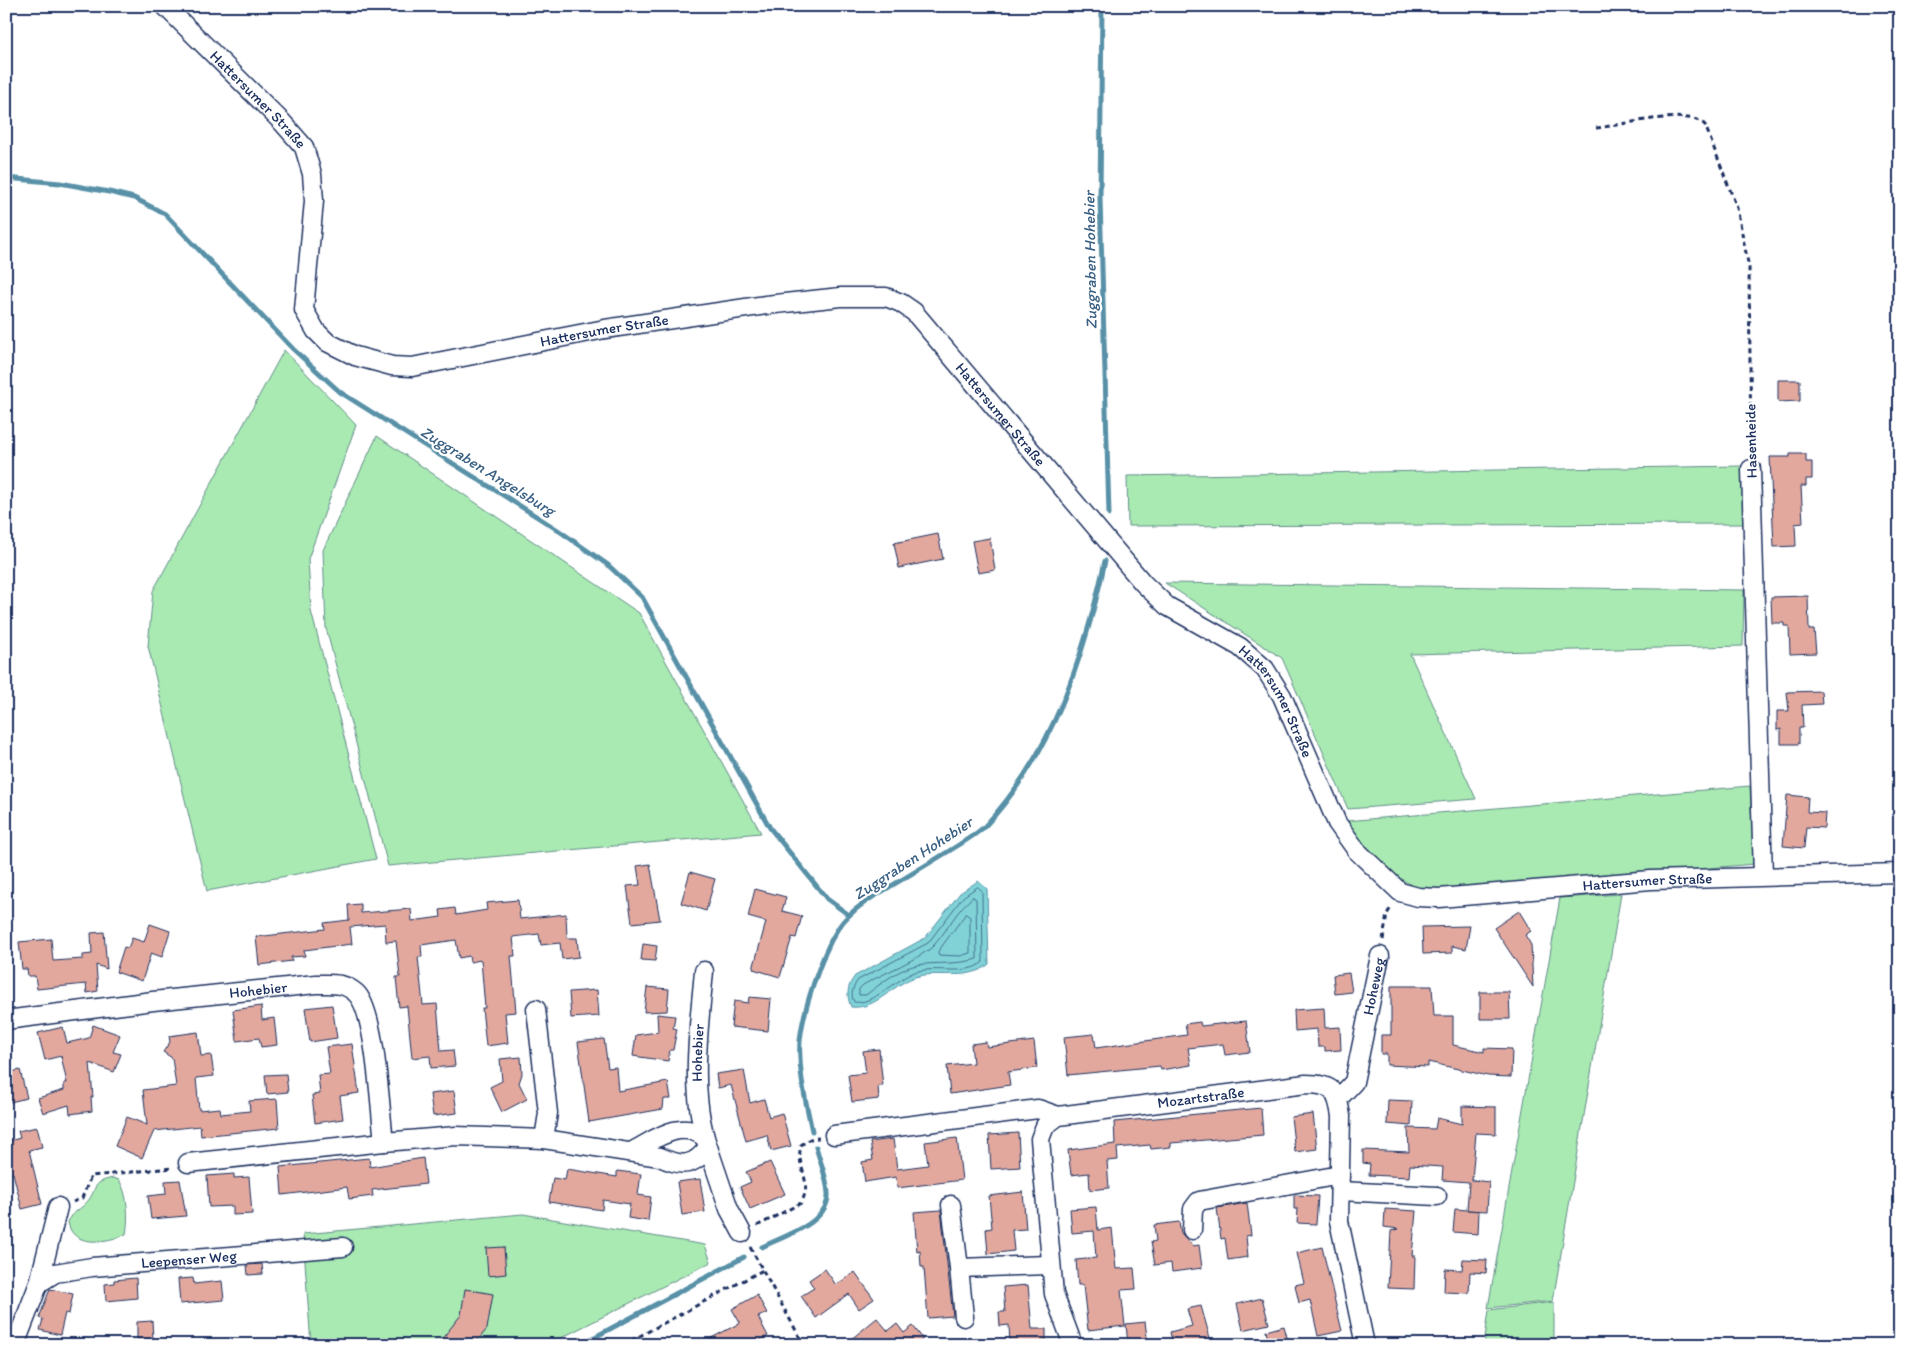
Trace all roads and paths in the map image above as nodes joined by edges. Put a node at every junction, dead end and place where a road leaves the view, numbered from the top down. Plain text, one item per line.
1 (166, 6) edge
2 (1596, 128) dead end
3 (1752, 469) joint
4 (1900, 873) edge
5 (1763, 876) junction
6 (1400, 892) junction
7 (1380, 956) joint
8 (704, 970) dead end
9 (536, 1009) dead end
10 (6, 1020) edge
11 (1338, 1099) junction
12 (1058, 1116) junction
13 (834, 1135) joint
14 (544, 1139) junction
15 (384, 1142) junction
16 (706, 1142) junction
17 (631, 1152) junction
18 (188, 1162) joint
19 (1340, 1183) junction
20 (1437, 1196) dead end
21 (951, 1205) dead end
22 (58, 1207) joint
23 (1192, 1230) dead end
24 (742, 1234) junction
25 (343, 1247) dead end
26 (1050, 1265) junction
27 (958, 1268) junction
28 (763, 1270) junction
29 (38, 1283) junction
30 (964, 1317) dead end
31 (15, 1345) edge
32 (623, 1345) edge
33 (804, 1345) edge
34 (1073, 1345) edge
35 (1365, 1345) edge

1 - 6 street, Hattersumer Straße
2 - 3 path, Hasenheide
3 - 5 street, Hasenheide
4 - 5 street, Hattersumer Straße
5 - 6 street, Hattersumer Straße
6 - 7 path, Hoheweg
7 - 11 street, Hoheweg
8 - 16 street, Hohebier
9 - 14 street
10 - 15 street, Hohebier
11 - 12 street, Mozartstraße
11 - 19 street
12 - 13 street, Mozartstraße
12 - 26 street
13 - 24 path
14 - 15 street
14 - 17 street
15 - 18 street
16 - 17 street
16 - 17 street
16 - 24 street, Hohebier
18 - 22 path
19 - 20 street
19 - 23 street
19 - 35 street
21 - 27 street
22 - 29 street
24 - 28 path
25 - 29 street, Leepenser Weg
26 - 27 street
26 - 34 street
27 - 30 street
28 - 32 path
28 - 33 path
29 - 31 street

